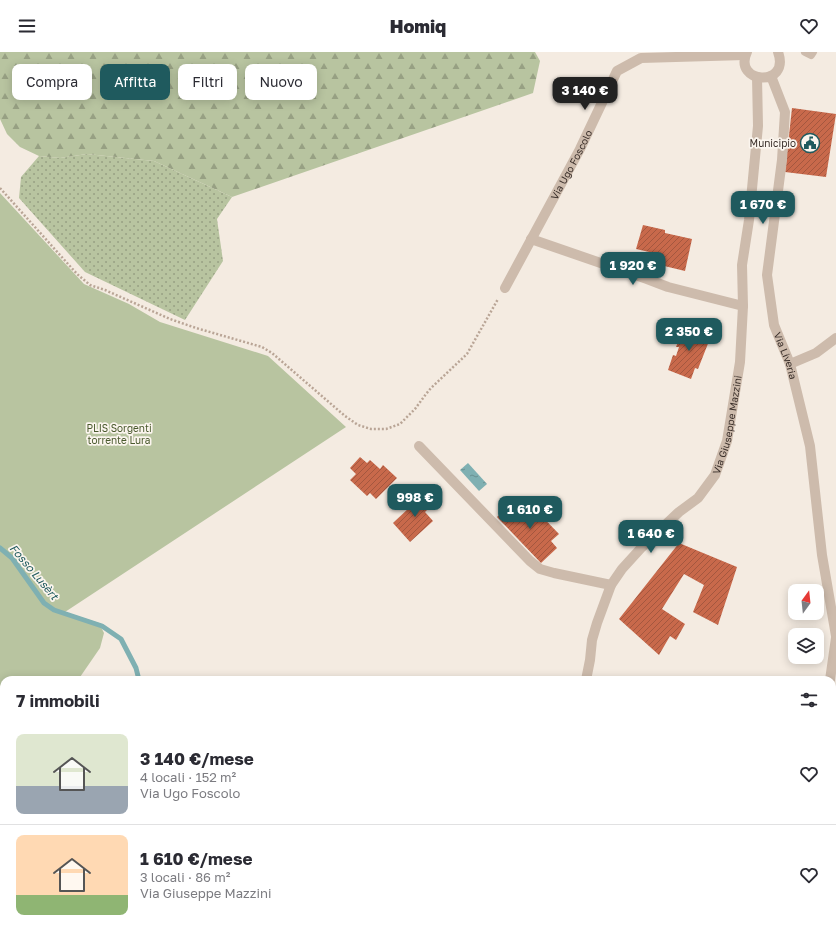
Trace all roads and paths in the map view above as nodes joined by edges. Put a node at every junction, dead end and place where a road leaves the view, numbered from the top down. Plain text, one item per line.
1 (805, 52) edge
2 (813, 52) edge
3 (779, 53) edge
4 (746, 54) edge
5 (771, 76) junction
6 (757, 77) junction
7 (0, 188) edge
8 (531, 239) junction
9 (505, 288) joint
10 (743, 306) junction
11 (836, 338) edge
12 (790, 364) junction
13 (419, 446) dead end
14 (611, 585) junction
15 (836, 637) edge
16 (587, 676) edge
17 (831, 676) edge

1 - 2 lane
3 - 5 street
4 - 6 street
4 - 8 street, Via Ugo Foscolo
5 - 6 street
5 - 12 street, Via Liveria
6 - 10 street, Via Giuseppe Mazzini
7 - 9 path
8 - 9 street, Via Ugo Foscolo
8 - 10 street
10 - 14 street, Via Giuseppe Mazzini
11 - 12 street
12 - 15 street, Via Liveria
13 - 14 street
14 - 16 street, Via Giuseppe Mazzini
15 - 17 street, Via Liveria

